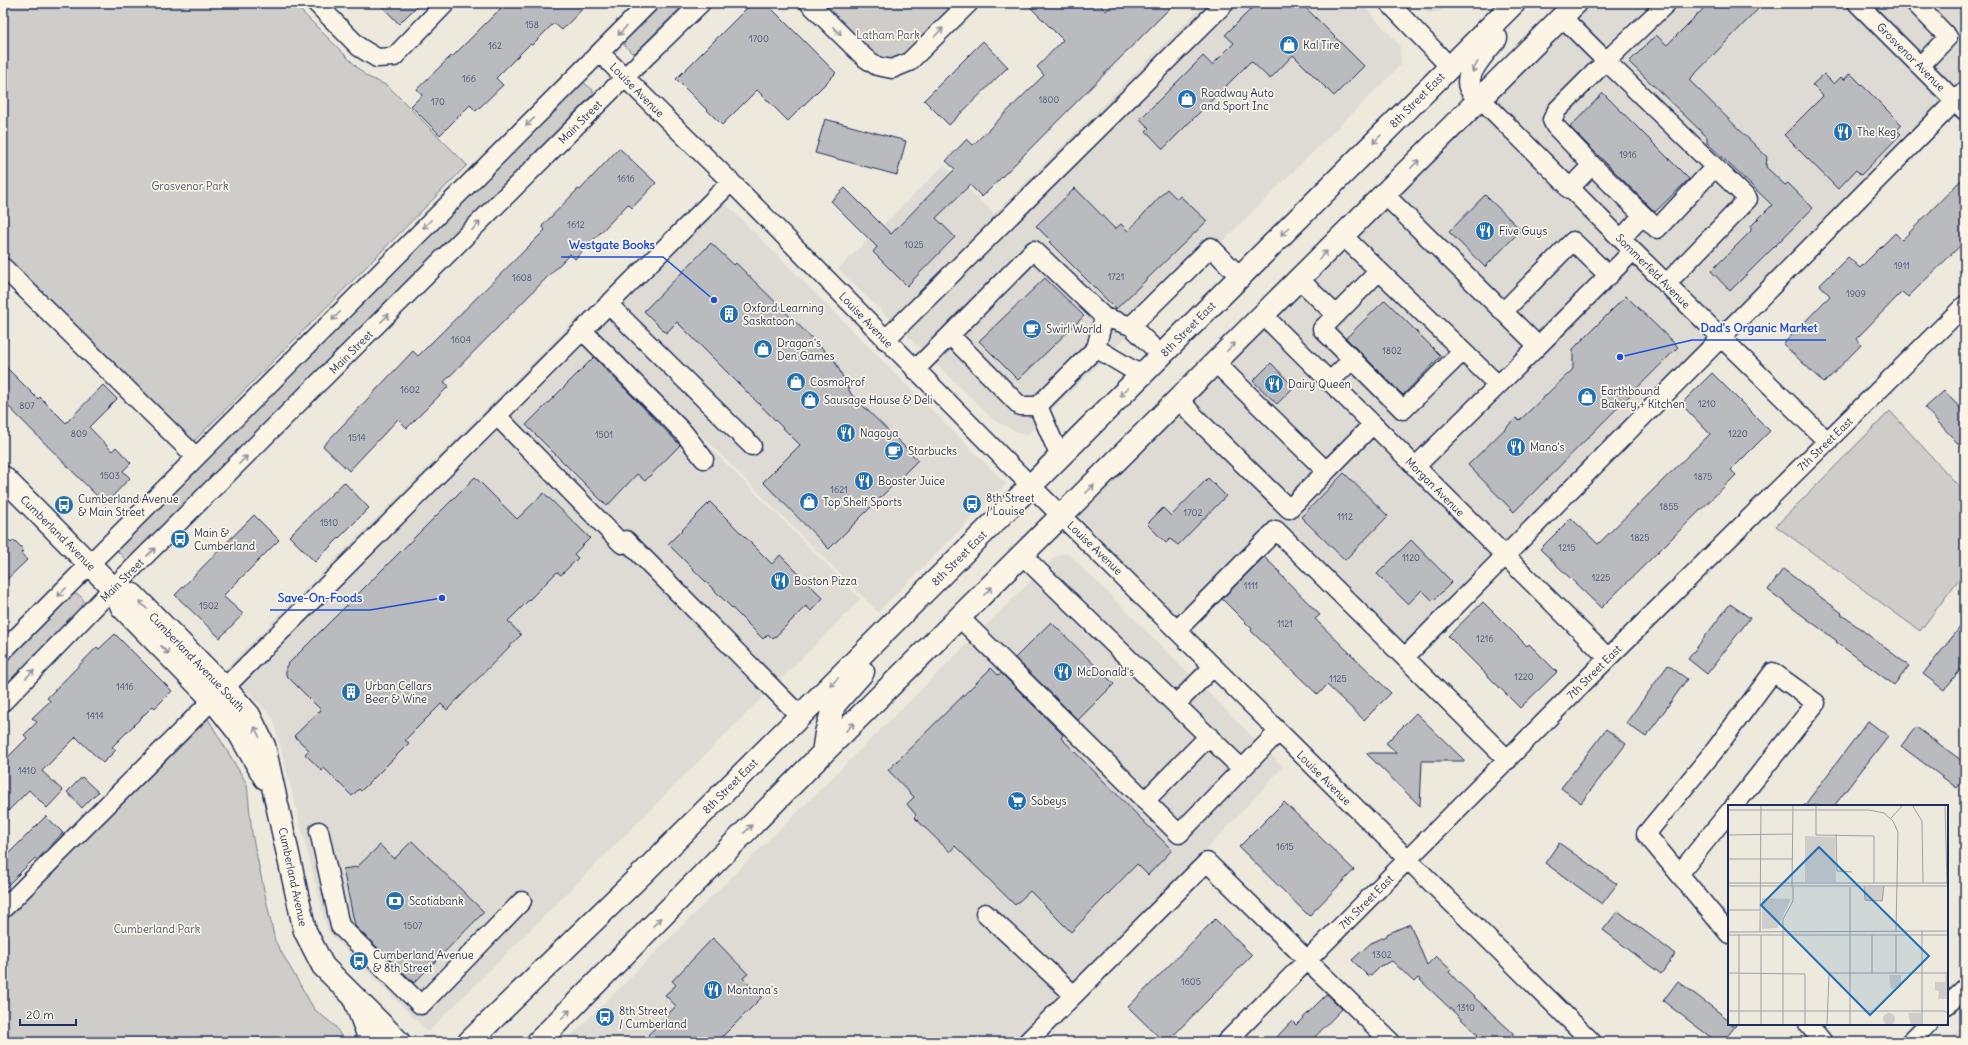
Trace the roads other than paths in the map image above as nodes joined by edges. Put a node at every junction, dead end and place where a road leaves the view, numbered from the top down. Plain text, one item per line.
1 (316, 3) edge
2 (446, 3) edge
3 (649, 3) edge
4 (701, 3) edge
5 (809, 3) edge
6 (969, 3) edge
7 (1225, 3) edge
8 (1389, 3) edge
9 (1514, 3) edge
10 (1524, 3) edge
11 (1667, 3) edge
12 (1857, 3) edge
13 (1915, 3) edge
14 (1569, 10) edge
15 (600, 53) junction
16 (1606, 61) junction
17 (1920, 66) junction
18 (1450, 67) junction
19 (625, 77) junction
20 (1480, 99) junction
21 (1962, 101) edge
22 (1592, 165) junction
23 (1715, 167) junction
24 (731, 182) junction
25 (1569, 189) junction
26 (1384, 194) junction
27 (1643, 215) junction
28 (1342, 236) junction
29 (1627, 245) junction
30 (3, 267) edge
31 (1379, 271) junction
32 (1609, 276) junction
33 (1240, 277) junction
34 (1299, 279) junction
35 (1666, 284) junction
36 (608, 304) junction
37 (1503, 312) junction
38 (1962, 313) edge
39 (1263, 315) junction
40 (1336, 315) junction
41 (1104, 317) junction
42 (1131, 326) junction
43 (582, 330) junction
44 (950, 335) junction
45 (1720, 337) junction
46 (885, 340) junction
47 (1538, 346) junction
48 (1096, 348) junction
49 (1463, 351) junction
50 (1161, 355) junction
51 (1352, 359) junction
52 (1216, 363) junction
53 (915, 370) junction
54 (1141, 375) junction
55 (1329, 382) junction
56 (1498, 385) junction
57 (1179, 399) junction
58 (1038, 406) junction
59 (497, 416) junction
60 (1372, 425) junction
61 (1828, 442) junction
62 (752, 446) dead end
63 (196, 457) junction
64 (1060, 457) junction
65 (704, 459) dead end
66 (1415, 467) junction
67 (1326, 471) junction
68 (3, 477) edge
69 (1031, 486) junction
70 (1062, 516) junction
71 (1504, 555) junction
72 (1023, 556) junction
73 (89, 564) junction
74 (113, 588) junction
75 (913, 604) junction
76 (960, 618) junction
77 (1177, 630) junction
78 (3, 651) edge
79 (1405, 657) junction
80 (1608, 658) junction
81 (1213, 667) junction
82 (219, 694) junction
83 (3, 702) edge
84 (1176, 704) junction
85 (800, 716) junction
86 (1278, 732) junction
87 (1208, 736) junction
88 (823, 753) junction
89 (1508, 760) junction
90 (1242, 768) junction
91 (276, 796) joint
92 (1145, 801) junction
93 (1735, 805) edge
94 (1728, 813) edge
95 (319, 831) dead end
96 (1407, 861) junction
97 (1678, 874) junction
98 (522, 901) dead end
99 (3, 909) edge
100 (985, 913) dead end
101 (1728, 933) edge
102 (1308, 960) junction
103 (1965, 988) edge
104 (1074, 995) junction
105 (355, 998) junction
106 (1948, 1005) edge
107 (1809, 1025) edge
108 (1927, 1025) edge
109 (371, 1042) edge
110 (399, 1042) edge
111 (469, 1042) edge
112 (538, 1042) edge
113 (1027, 1042) edge
114 (1226, 1042) edge
115 (1391, 1042) edge
116 (1592, 1042) edge
117 (1823, 1042) edge
118 (1910, 1042) edge

1 - 2 street
3 -> 15 street
4 - 19 street, Main Street
5 -> 6 street
7 - 46 street
8 - 18 street
9 - 18 main road, 8th Street East
10 -> 20 main road
11 - 16 street
12 - 17 street, Grosvenor Avenue
13 - 17 street
14 - 16 street
14 - 20 main road
15 - 19 street, Louise Avenue
15 -> 63 street
16 - 22 street
16 - 23 street
17 - 21 street, Grosvenor Avenue
18 -> 33 main road, 8th Street East
19 - 24 street, Louise Avenue
74 -> 19 street, Main Street
20 - 25 street, Sommerfeld Avenue
26 -> 20 main road
21 - 45 street
22 - 25 street
22 - 27 street
23 - 27 street
23 - 35 street
24 - 36 street
24 - 46 street, Louise Avenue
25 - 29 street, Sommerfeld Avenue
26 - 28 main road
26 - 37 street
27 - 29 street
28 - 31 street
34 -> 28 main road
29 - 32 street
29 - 35 street, Sommerfeld Avenue
30 - 63 street
31 - 40 street
31 - 49 street
32 - 37 street
32 - 47 street
33 - 42 street
33 - 50 main road, 8th Street East
34 - 39 main road
34 - 40 street
35 - 45 street, Sommerfeld Avenue
36 - 43 street
36 - 62 street
37 - 47 street
38 - 61 street, 7th Street East
52 -> 39 main road
39 - 55 street, Morgan Avenue
40 - 51 street
41 - 42 street
41 - 44 street
41 - 48 street
42 - 50 street
43 - 59 street
43 - 65 street
44 - 53 street
44 - 58 street
45 - 61 street, Sommerfeld Avenue
45 - 71 street
46 - 53 street, Louise Avenue
47 - 56 street
48 - 54 street
48 - 58 street
49 - 51 street
49 - 56 street
50 - 54 main road, 8th Street East
51 - 55 street
52 - 57 main road
52 - 67 street
53 - 69 street, Louise Avenue
54 -> 64 main road, 8th Street East
55 - 60 street, Morgan Avenue
56 - 66 street
57 - 67 street
70 -> 57 main road
58 - 64 street
59 - 82 street
59 - 85 street
60 - 66 street, Morgan Avenue
60 - 67 street
61 - 80 street, 7th Street East
63 - 73 street
64 - 69 main road, 8th Street East
66 - 71 street, Morgan Avenue
68 - 73 main road, Cumberland Avenue
69 - 70 street, Louise Avenue
69 - 75 main road, 8th Street East
70 - 72 main road
70 - 77 street, Louise Avenue
71 - 79 street
71 - 80 street, Morgan Avenue
76 -> 72 main road
72 - 84 street
73 - 74 main road, Cumberland Avenue
73 -> 78 street
74 - 82 main road, Cumberland Avenue South
83 -> 74 street, Main Street
75 -> 85 main road, 8th Street East
75 - 88 main road
88 -> 76 main road
76 - 92 street
77 - 79 street
77 - 81 street, Louise Avenue
79 - 89 street
80 - 89 street, 7th Street East
81 - 84 street
81 - 86 street, Louise Avenue
82 - 91 main road, Cumberland Avenue South
82 - 99 street
84 - 87 street
85 - 111 main road, 8th Street East
86 - 90 street
86 - 96 street, Louise Avenue
87 - 90 street
87 - 92 street
112 -> 88 main road
89 - 96 street, 7th Street East
90 - 92 street
91 - 105 main road, Cumberland Avenue
93 - 97 street
94 - 97 street
95 - 98 street
96 - 102 street, 7th Street East
96 - 116 street, Louise Avenue
97 - 101 street
100 - 104 street
102 - 104 street
102 - 114 street, 7th Street East
102 - 115 street
103 - 106 street
104 - 113 street
105 - 109 main road
105 - 110 main road, Cumberland Avenue
107 - 117 street
108 - 118 street

